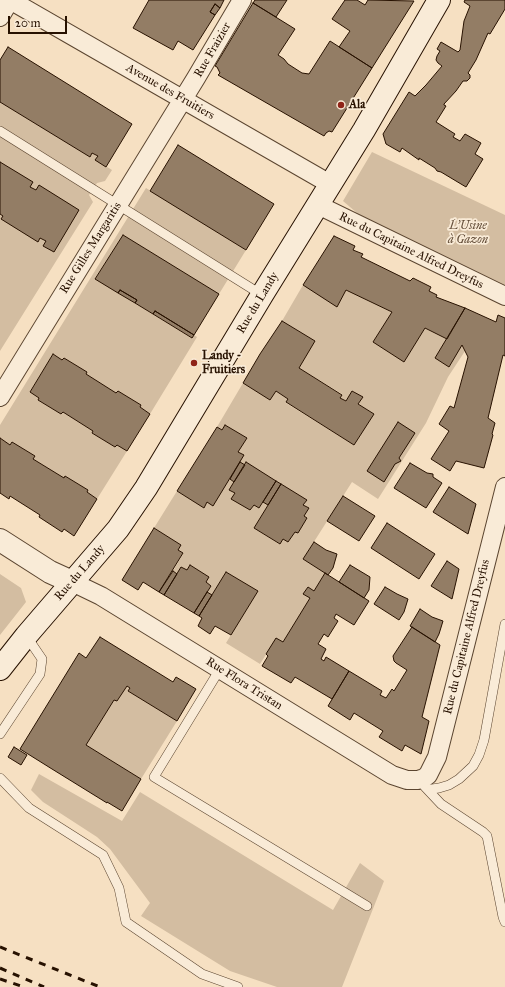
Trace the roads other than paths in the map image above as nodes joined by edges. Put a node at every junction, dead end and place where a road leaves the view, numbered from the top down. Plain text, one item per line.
1 (10, 0) edge
2 (242, 0) edge
3 (439, 0) edge
4 (0, 17) edge
5 (183, 100) junction
6 (0, 131) edge
7 (330, 184) junction
8 (118, 205) junction
9 (318, 205) junction
10 (262, 295) junction
11 (505, 296) edge
12 (0, 396) edge
13 (505, 487) edge
14 (0, 540) edge
15 (72, 582) junction
16 (505, 624) edge
17 (26, 636) junction
18 (0, 669) edge
19 (220, 669) junction
20 (0, 734) edge
21 (0, 778) edge
22 (422, 784) junction
23 (367, 906) dead end
24 (505, 922) edge
25 (238, 987) edge

1 - 4 street
1 - 5 street, Avenue des Fruitiers
2 - 5 street, Rue Fraizier
3 - 7 main road, Rue du Landy
5 - 7 street, Avenue des Fruitiers
5 - 8 street, Rue Gilles Margaritis
6 - 8 lane
7 - 9 main road, Rue du Landy
8 - 10 lane
8 - 12 street, Rue Gilles Margaritis
9 - 10 main road, Rue du Landy
9 - 11 street, Rue du Capitaine Alfred Dreyfus
10 - 15 main road, Rue du Landy
13 - 22 street, Rue du Capitaine Alfred Dreyfus
14 - 15 main road
15 - 17 main road, Rue du Landy
15 - 19 street, Rue Flora Tristan
16 - 22 lane
17 - 18 main road, Rue du Landy
17 - 20 lane
19 - 22 street, Rue Flora Tristan
19 - 23 lane
21 - 25 lane
22 - 24 lane

